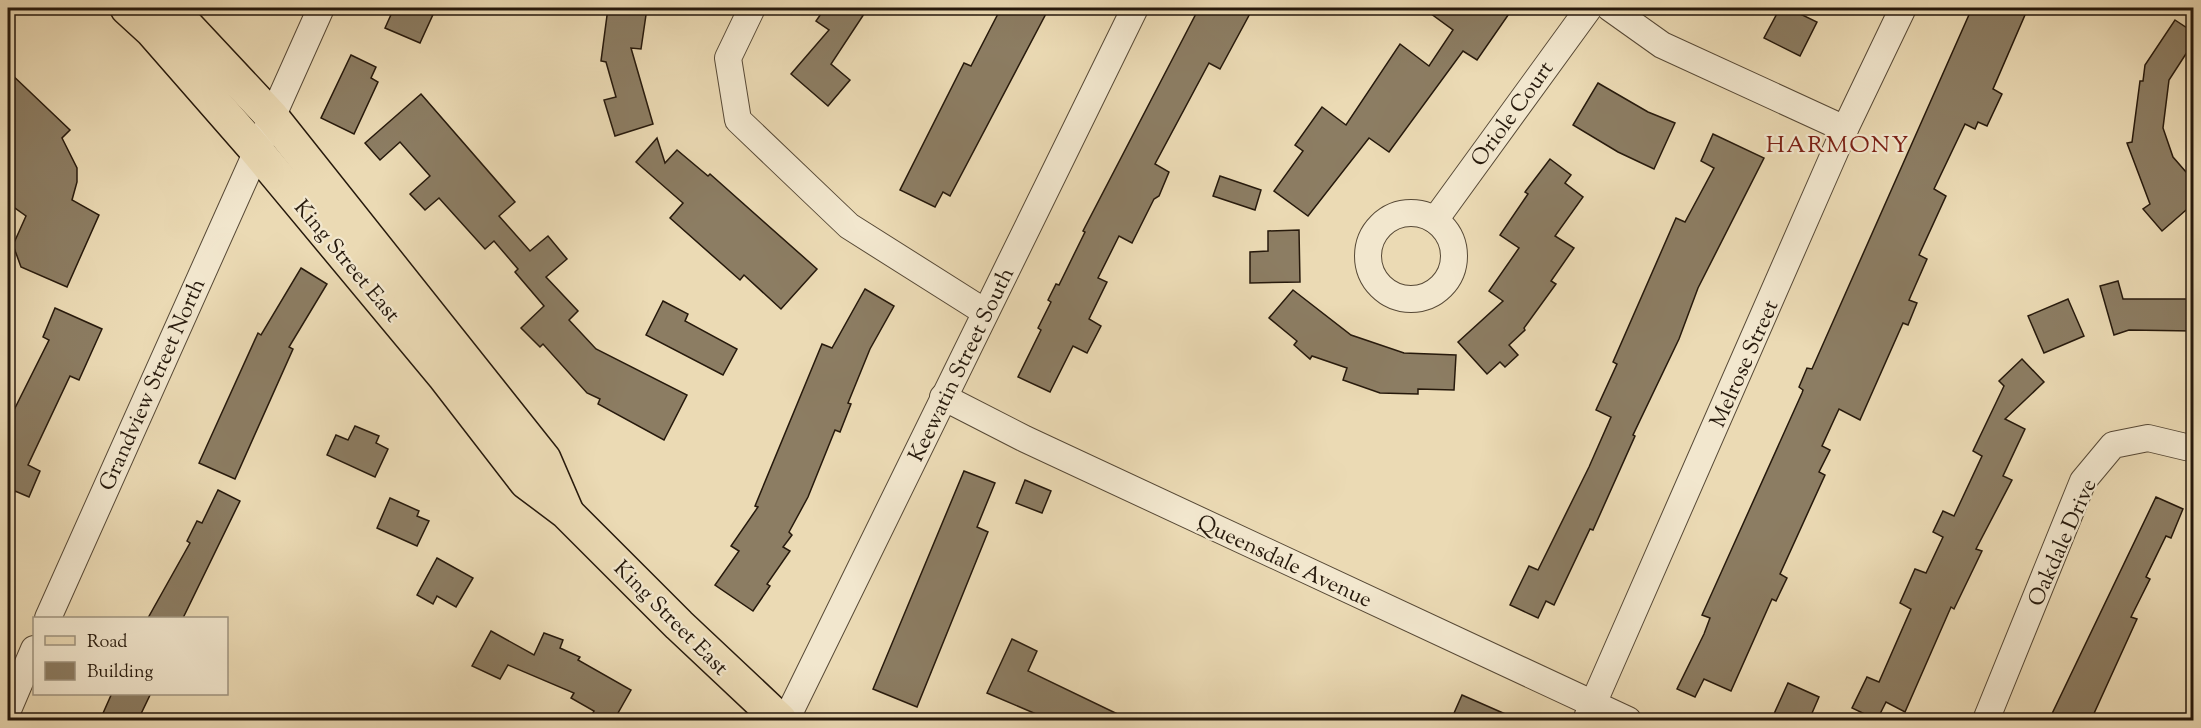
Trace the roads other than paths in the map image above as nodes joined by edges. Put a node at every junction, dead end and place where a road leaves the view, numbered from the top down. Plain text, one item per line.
1 (127, 8) edge
2 (170, 8) edge
3 (321, 8) edge
4 (752, 8) edge
5 (1135, 8) edge
6 (1589, 8) edge
7 (1610, 8) edge
8 (1903, 8) edge
9 (272, 117) junction
10 (1845, 129) junction
11 (256, 150) junction
12 (1435, 220) dead end
13 (985, 312) junction
14 (943, 397) junction
15 (2193, 449) edge
16 (566, 512) junction
17 (48, 617) edge
18 (33, 651) edge
19 (8, 710) edge
20 (1590, 712) edge
21 (780, 720) edge
22 (786, 720) edge
23 (1628, 720) edge
24 (1986, 720) edge

1 - 11 main road, King Street East
2 - 9 main road, King Street East
3 - 9 street, Grandview Street North
4 - 13 street
5 - 13 street, Keewatin Street South
6 - 12 street, Oriole Court
7 - 10 street
8 - 10 street, Melrose Street
9 - 11 street, Grandview Street North
9 - 16 main road, King Street East
10 - 20 street, Melrose Street
11 - 16 main road, King Street East
11 - 17 street, Grandview Street North
13 - 14 street, Keewatin Street South
14 - 20 street, Queensdale Avenue
14 - 22 street, Keewatin Street South
15 - 24 street, Oakdale Drive
16 - 21 main road, King Street East
18 - 19 street
20 - 23 street, Queensdale Avenue

